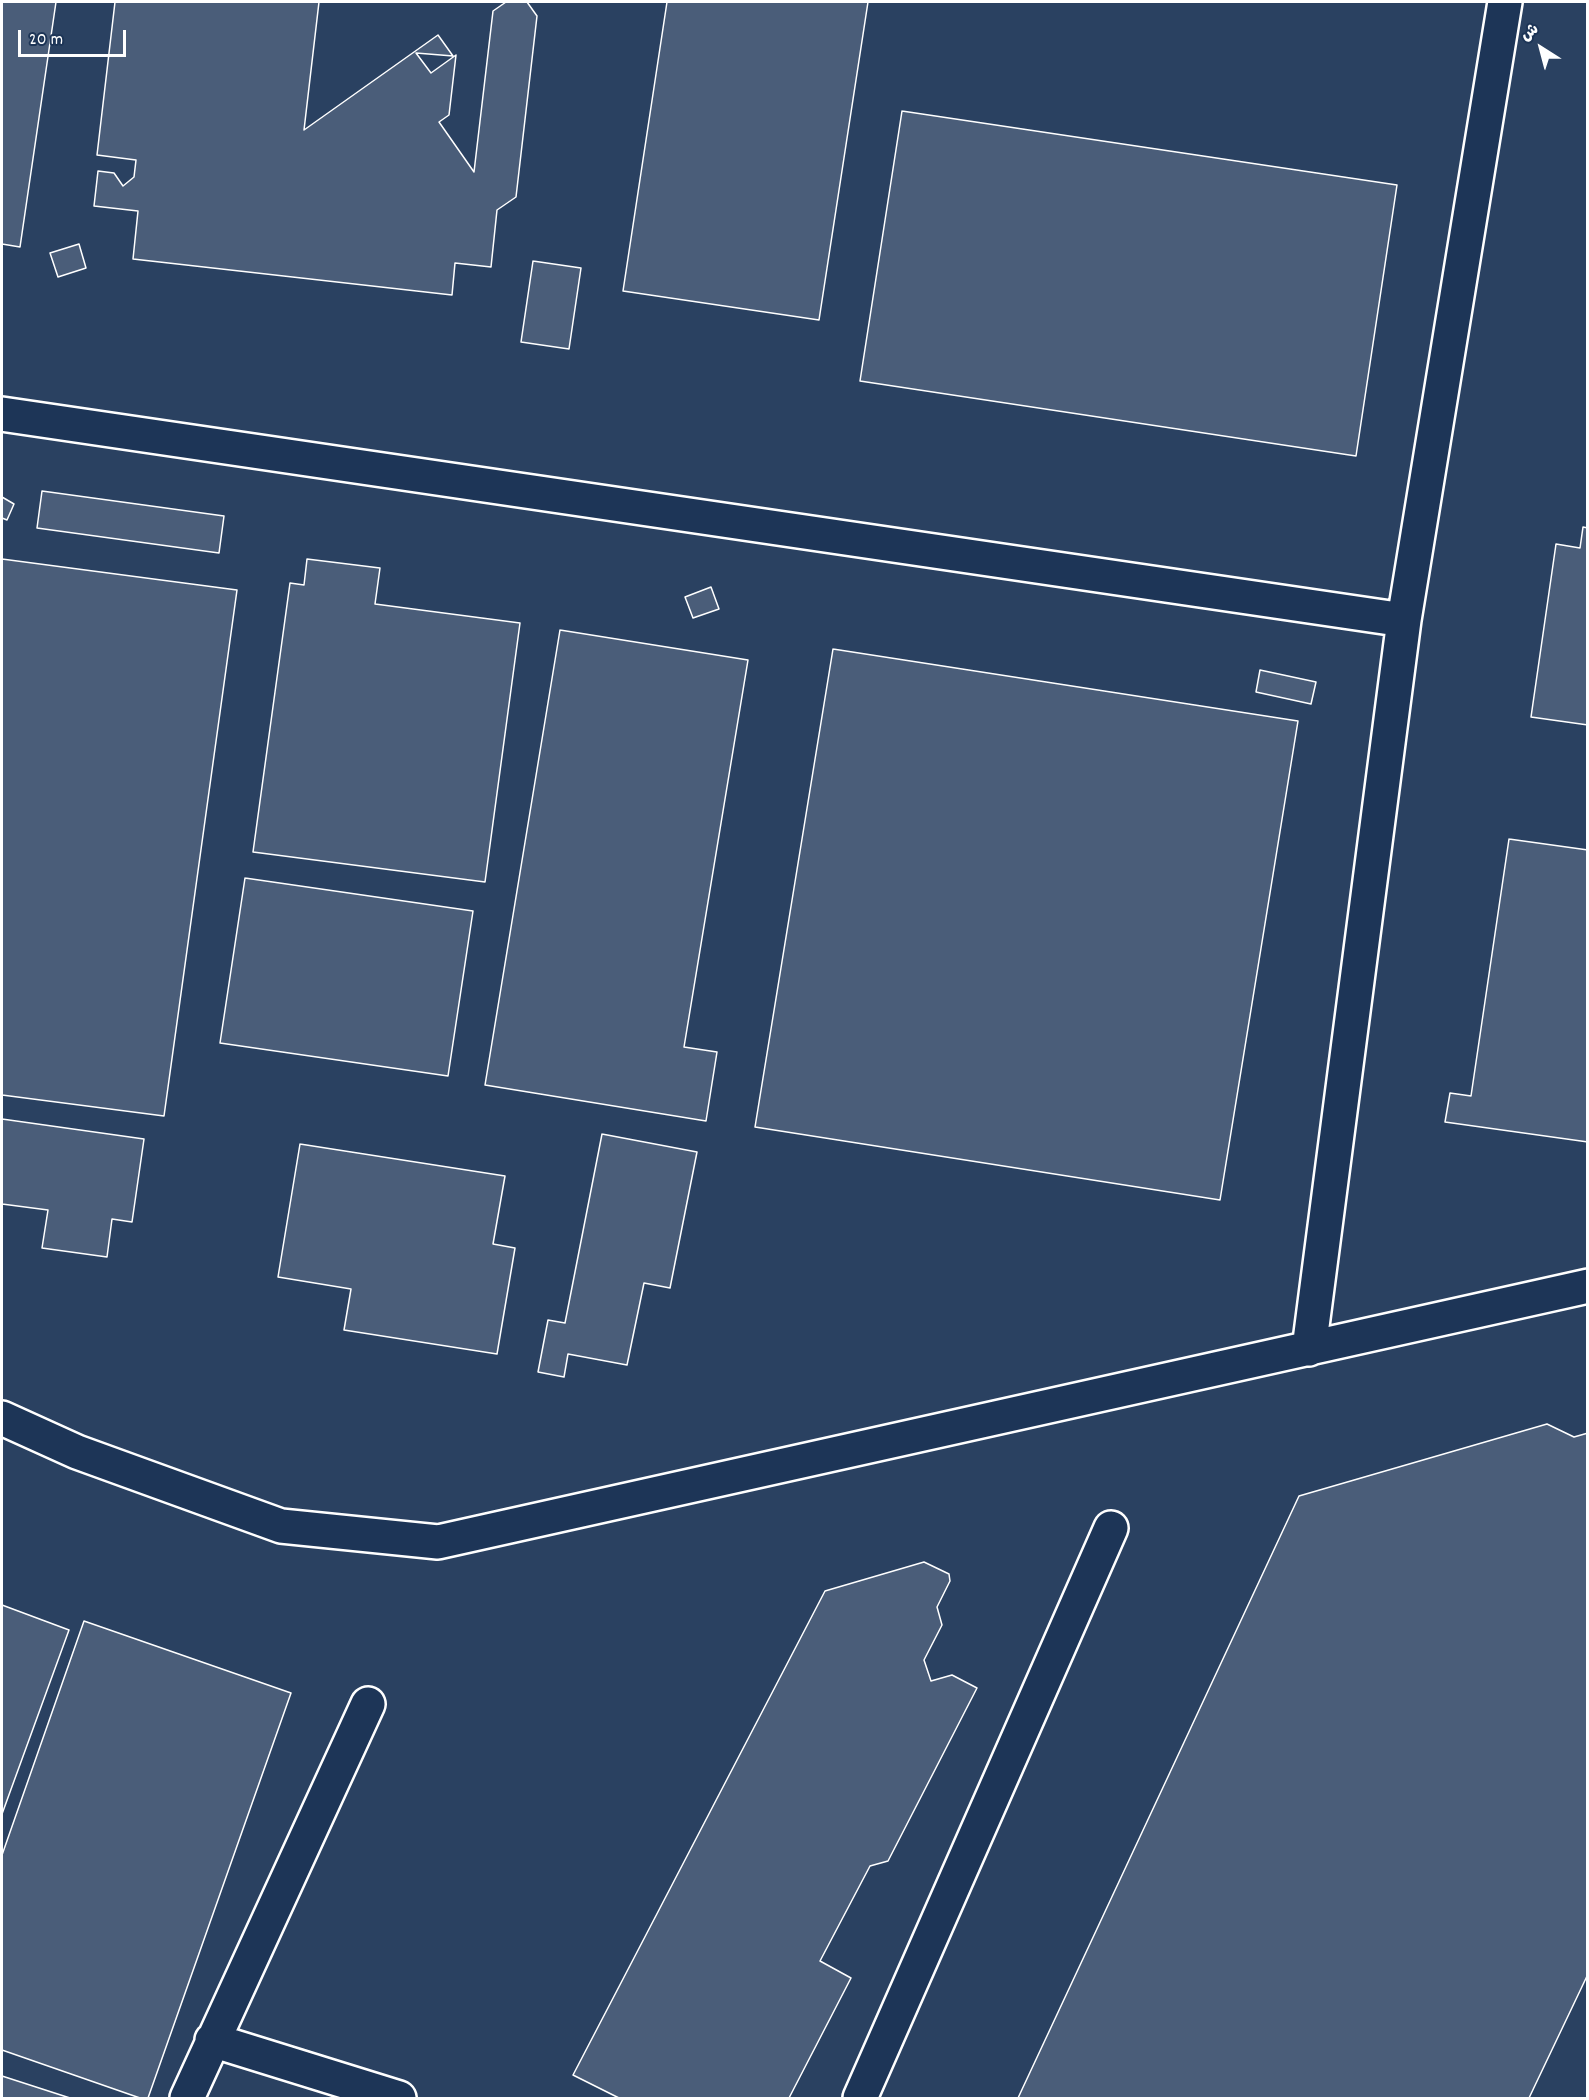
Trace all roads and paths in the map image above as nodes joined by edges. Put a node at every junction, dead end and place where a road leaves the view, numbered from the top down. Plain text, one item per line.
1 (1505, 2) edge
2 (2, 414) edge
3 (1404, 620) junction
4 (1587, 1286) edge
5 (1309, 1349) junction
6 (2, 1418) edge
7 (1111, 1528) dead end
8 (368, 1704) dead end
9 (212, 2040) junction
10 (187, 2098) edge
11 (399, 2098) edge
12 (860, 2098) edge

1 - 3 street
2 - 3 street
3 - 5 street
4 - 5 street
5 - 6 street
7 - 12 street
8 - 9 street
9 - 10 street
9 - 11 street

